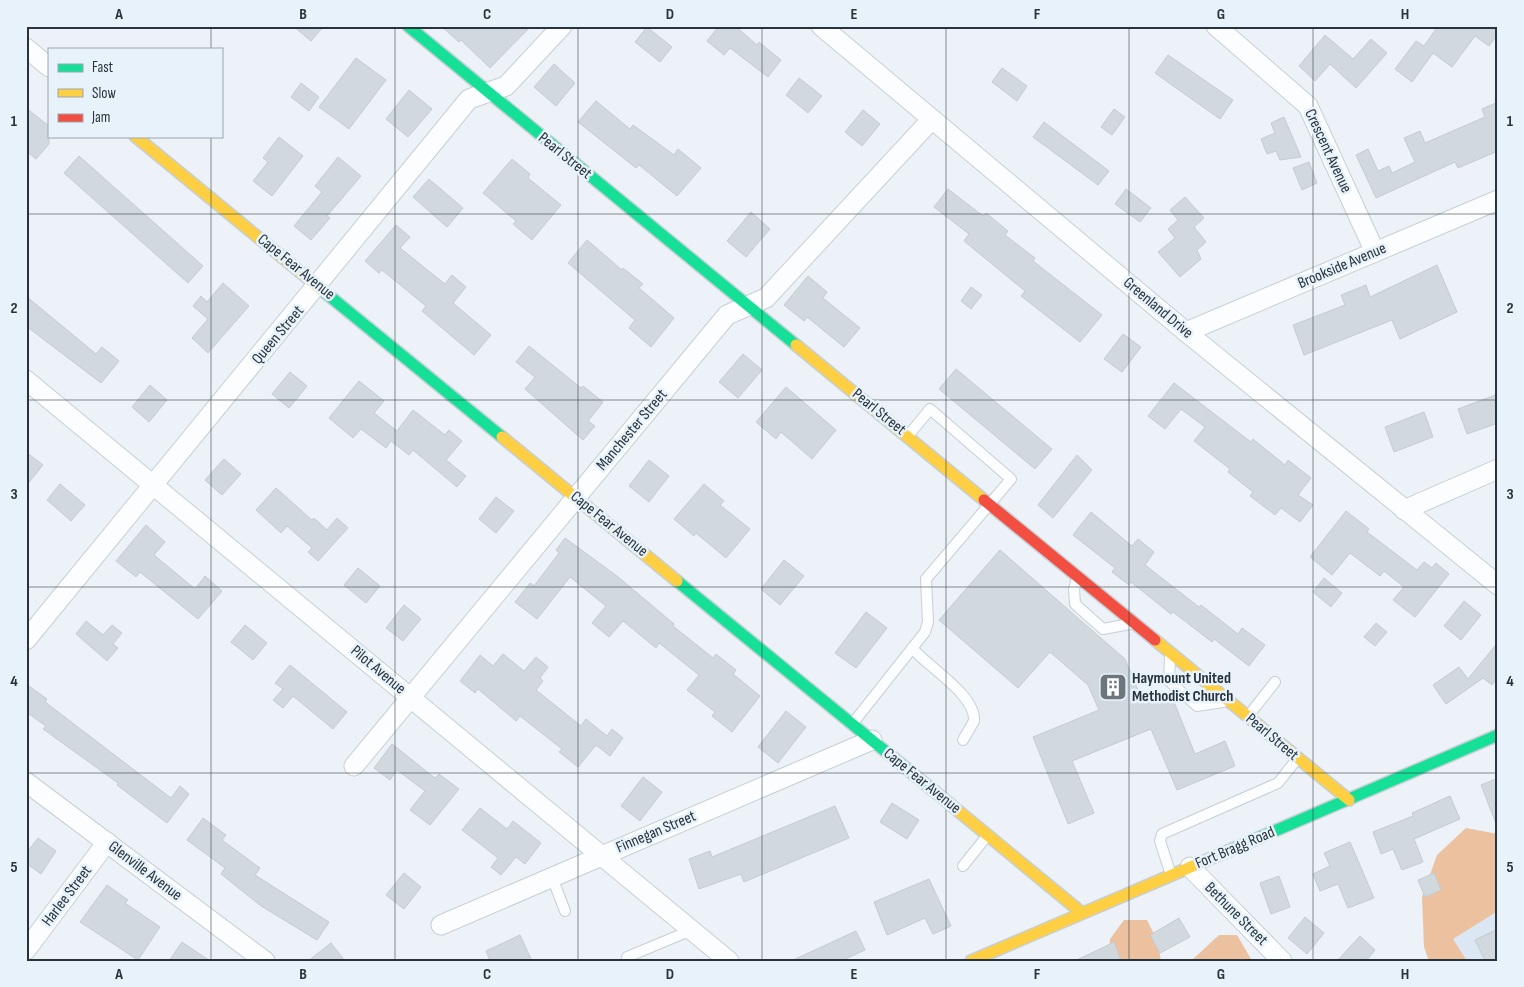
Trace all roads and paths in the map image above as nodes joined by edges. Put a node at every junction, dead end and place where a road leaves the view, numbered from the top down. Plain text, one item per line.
1 (408, 26) edge
2 (562, 26) edge
3 (821, 26) edge
4 (1216, 26) edge
5 (26, 48) edge
6 (48, 65) edge
7 (489, 93) junction
8 (932, 119) junction
9 (137, 138) edge
10 (1498, 200) edge
11 (1375, 252) junction
12 (318, 286) junction
13 (748, 306) junction
14 (1186, 332) junction
15 (26, 380) edge
16 (908, 436) junction
17 (1498, 469) edge
18 (154, 485) junction
19 (577, 497) junction
20 (990, 503) junction
21 (1404, 510) junction
22 (1078, 576) junction
23 (1498, 585) edge
24 (1134, 622) junction
25 (26, 640) edge
26 (912, 648) junction
27 (1171, 653) junction
28 (1275, 682) dead end
29 (411, 697) junction
30 (1229, 701) junction
31 (1248, 717) junction
32 (852, 724) junction
33 (1498, 735) edge
34 (872, 740) junction
35 (963, 740) dead end
36 (1298, 759) junction
37 (354, 766) dead end
38 (26, 782) edge
39 (1349, 800) junction
40 (987, 835) junction
41 (107, 842) junction
42 (602, 856) junction
43 (963, 866) dead end
44 (1190, 867) junction
45 (1171, 875) junction
46 (552, 877) junction
47 (565, 910) dead end
48 (1082, 914) junction
49 (441, 925) dead end
50 (692, 930) junction
51 (26, 950) edge
52 (626, 958) dead end
53 (264, 961) edge
54 (729, 961) edge
55 (971, 961) edge
56 (1282, 961) edge

1 - 7 street, Pearl Street
2 - 7 street, Queen Street
3 - 8 street, Greenland Drive
4 - 11 street, Crescent Avenue
5 - 6 street
7 - 12 street, Queen Street
7 - 13 street, Pearl Street
8 - 13 street, Manchester Street
8 - 14 street, Greenland Drive
9 - 12 street, Cape Fear Avenue
10 - 11 street, Brookside Avenue
11 - 14 street, Brookside Avenue
12 - 18 street, Queen Street
12 - 19 street, Cape Fear Avenue
13 - 16 street, Pearl Street
13 - 19 street, Manchester Street
14 - 21 street, Greenland Drive
15 - 18 street, Pilot Avenue
16 - 20 street, Pearl Street
16 - 20 lane
17 - 21 street
18 - 25 street, Queen Street
18 - 29 street, Pilot Avenue
19 - 29 street, Manchester Street
19 - 32 street, Cape Fear Avenue
20 - 22 street, Pearl Street
20 - 26 lane
21 - 23 street, Greenland Drive
22 - 24 street, Pearl Street
22 - 24 lane
24 - 27 street, Pearl Street
26 - 32 lane
26 - 35 lane
27 - 30 street, Pearl Street
27 - 30 lane
28 - 31 lane
29 - 37 street, Manchester Street
29 - 42 street, Pilot Avenue
30 - 31 street, Pearl Street
31 - 36 street, Pearl Street
32 - 34 street, Cape Fear Avenue
33 - 39 street, Fort Bragg Road
34 - 40 street, Cape Fear Avenue
34 - 42 street, Finnegan Street
36 - 39 street, Pearl Street
36 - 45 lane
38 - 41 street, Glenville Avenue
39 - 44 street, Fort Bragg Road
40 - 43 lane
40 - 48 street, Cape Fear Avenue
41 - 51 street, Harlee Street
41 - 53 street, Glenville Avenue
42 - 46 street, Finnegan Street
42 - 50 street, Pilot Avenue
44 - 45 street, Fort Bragg Road
44 - 56 street, Bethune Street
45 - 48 street, Fort Bragg Road
46 - 47 lane
46 - 49 street, Finnegan Street
48 - 55 street, Fort Bragg Road
50 - 52 lane
50 - 54 street, Pilot Avenue

